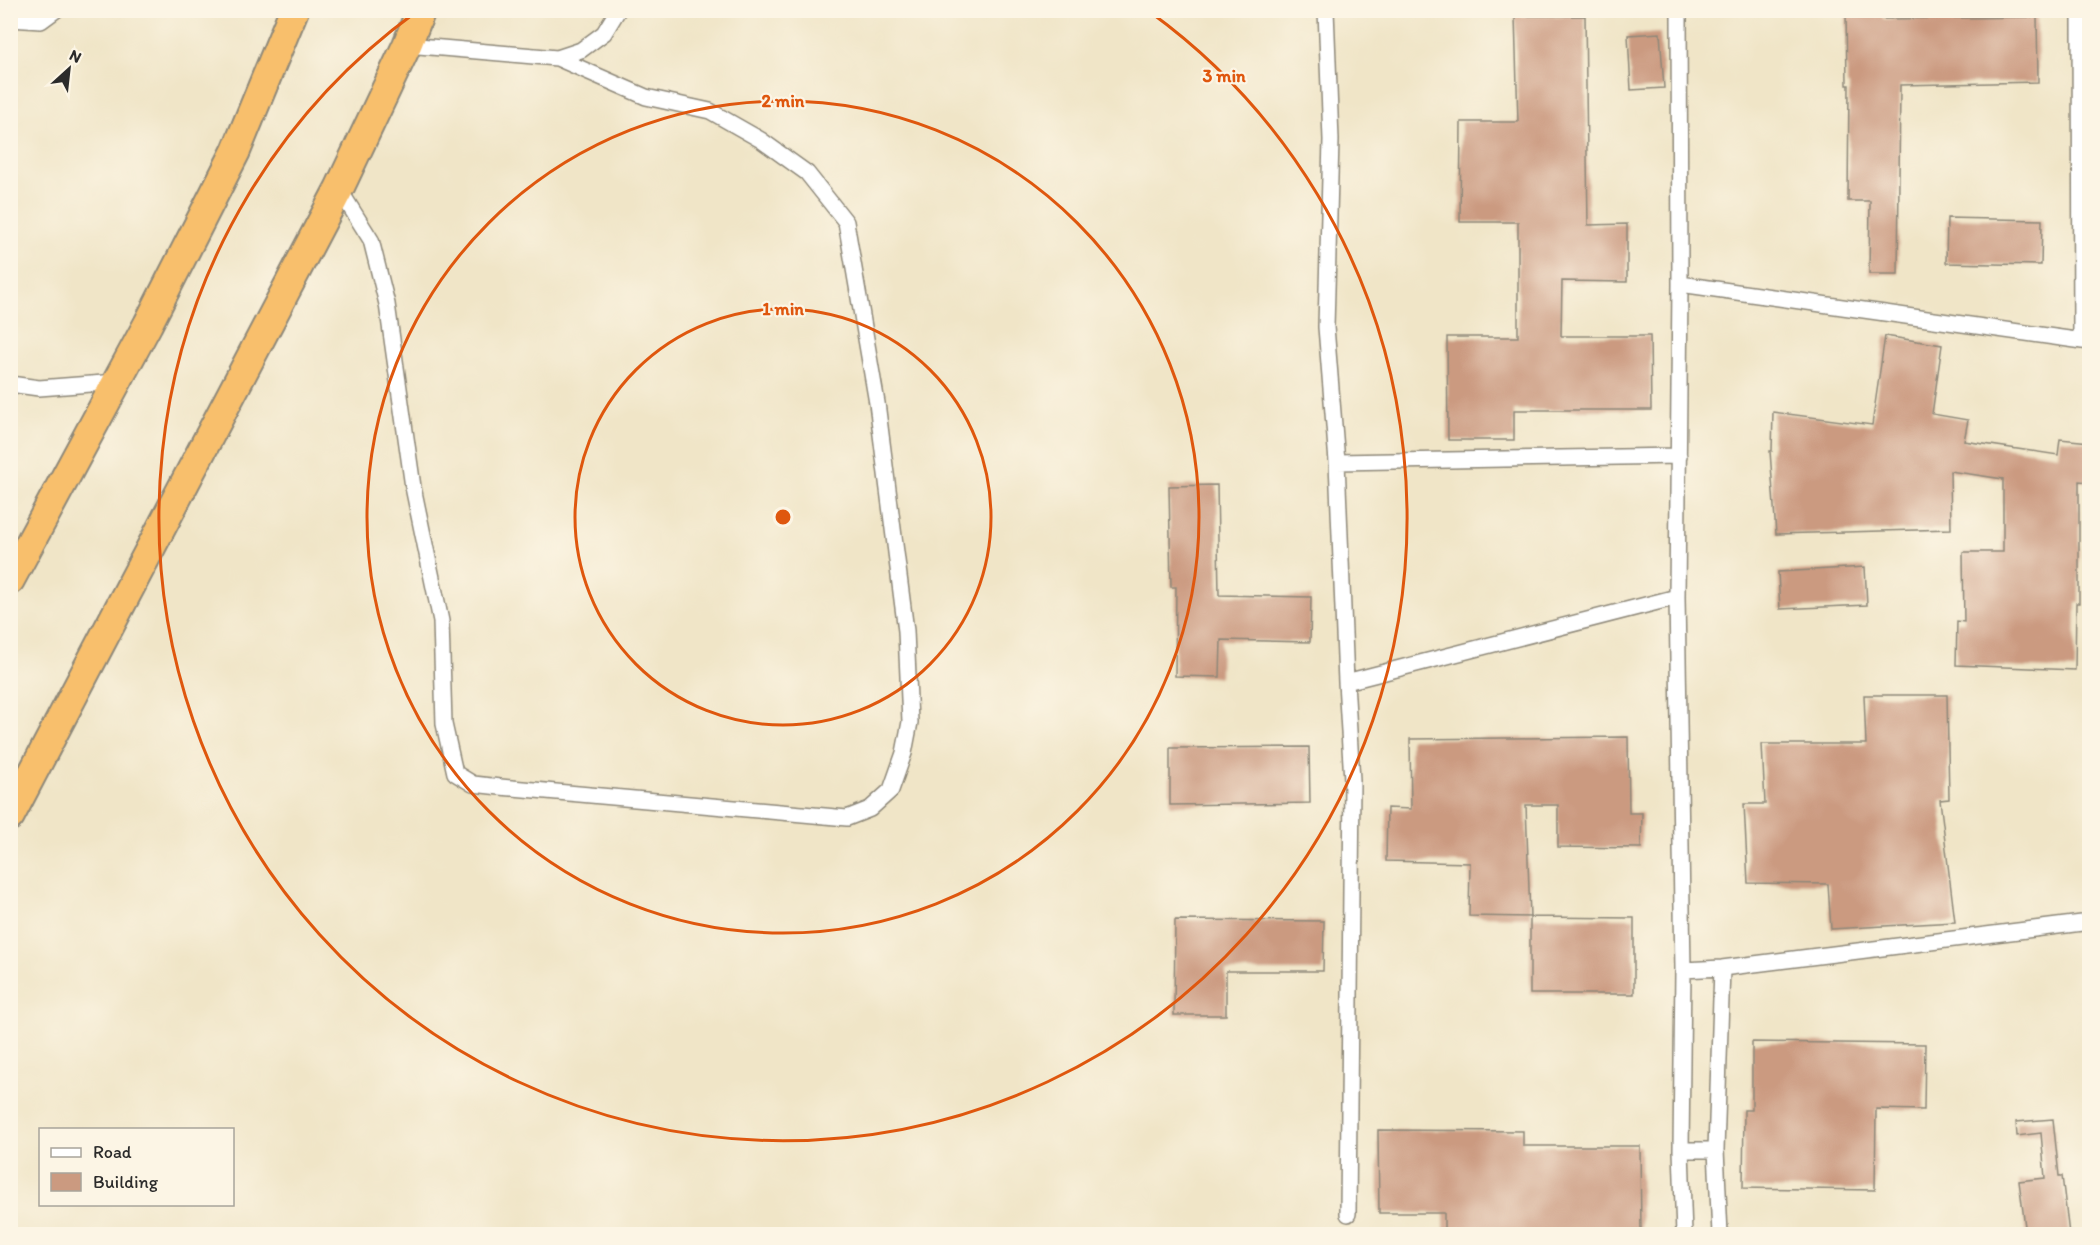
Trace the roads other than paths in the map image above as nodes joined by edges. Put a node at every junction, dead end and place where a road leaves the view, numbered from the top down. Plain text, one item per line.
1 (56, 10) edge
2 (294, 10) edge
3 (421, 10) edge
4 (618, 10) edge
5 (1326, 10) edge
6 (1679, 10) edge
7 (2080, 10) edge
8 (10, 18) edge
9 (407, 45) junction
10 (557, 58) junction
11 (339, 189) junction
12 (1680, 284) junction
13 (2085, 341) edge
14 (117, 382) junction
15 (10, 384) edge
16 (1679, 456) junction
17 (1337, 462) junction
18 (10, 580) edge
19 (1677, 597) junction
20 (1346, 682) junction
21 (10, 816) edge
22 (2090, 922) edge
23 (1722, 968) junction
24 (1683, 970) junction
25 (1681, 1150) junction
26 (1716, 1150) junction
27 (1348, 1214) dead end
28 (1684, 1234) edge
29 (1720, 1234) edge

1 - 8 street
2 - 14 highway
3 - 9 highway
4 - 10 street
5 - 17 street
6 - 12 street
7 - 13 street
9 - 10 street
9 - 11 highway
10 - 11 street
11 - 21 highway
12 - 13 street
12 - 16 street
14 - 15 street
14 - 18 highway
16 - 17 street
16 - 19 street
17 - 20 street
19 - 20 street
19 - 24 street
20 - 27 street
22 - 23 street
23 - 24 street
23 - 26 street
24 - 25 street
25 - 26 street
25 - 28 street
26 - 29 street

